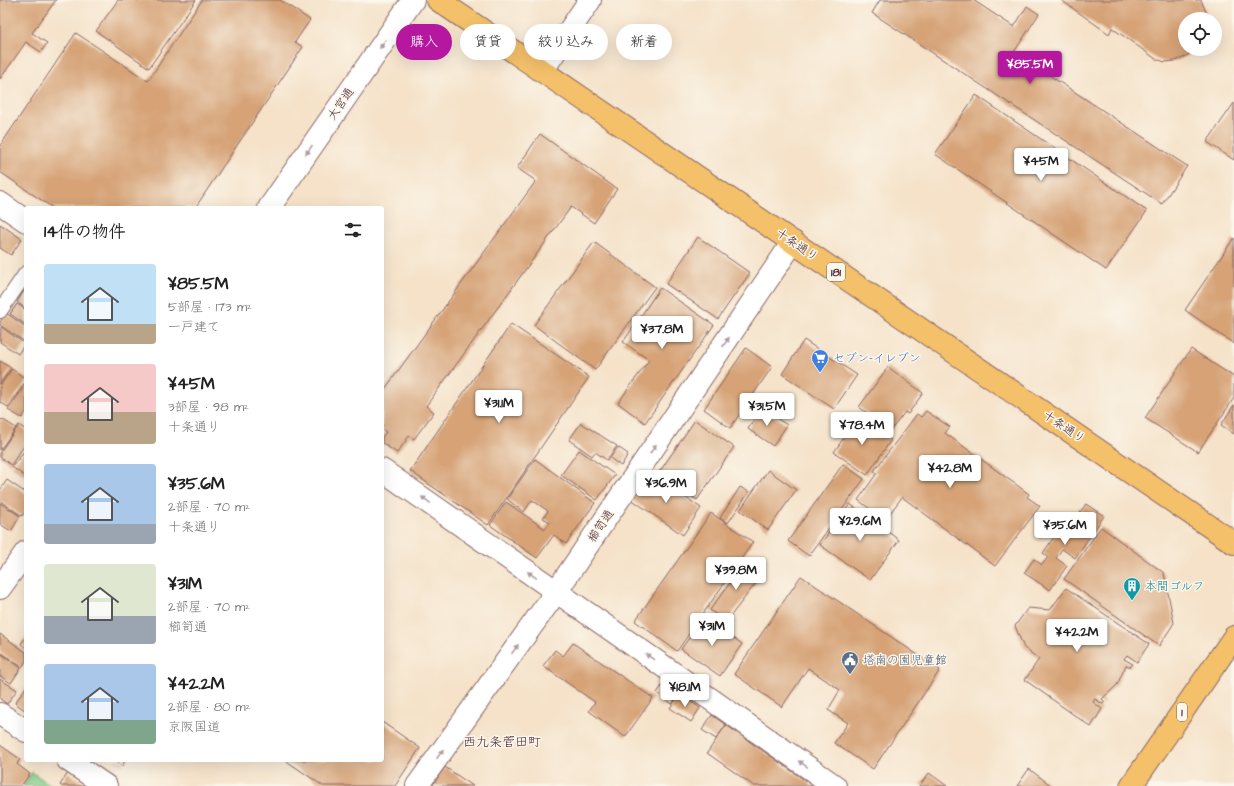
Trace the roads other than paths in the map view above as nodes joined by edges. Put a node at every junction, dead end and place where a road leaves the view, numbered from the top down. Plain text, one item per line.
1 (413, 0) edge
2 (438, 0) edge
3 (590, 0) edge
4 (542, 71) junction
5 (0, 203) edge
6 (270, 206) edge
7 (24, 220) edge
8 (793, 242) junction
9 (24, 276) edge
10 (0, 311) edge
11 (384, 471) edge
12 (1234, 543) edge
13 (24, 555) edge
14 (0, 588) edge
15 (556, 592) junction
16 (1234, 637) edge
17 (0, 714) edge
18 (24, 730) edge
19 (71, 762) edge
20 (106, 786) edge
21 (417, 786) edge
22 (835, 786) edge
23 (1131, 786) edge

1 -> 6 street, 大宮通
2 - 4 main road, 十条通り / 181
3 - 4 street
4 - 8 main road, 十条通り / 181
5 - 7 street
8 - 12 main road, 十条通り / 181
15 -> 8 street, 櫛笥通
9 - 10 lane
15 -> 11 street
13 - 14 street
21 -> 15 street, 櫛笥通
22 -> 15 street
16 - 23 main road, 1
17 - 18 street
19 - 20 street

